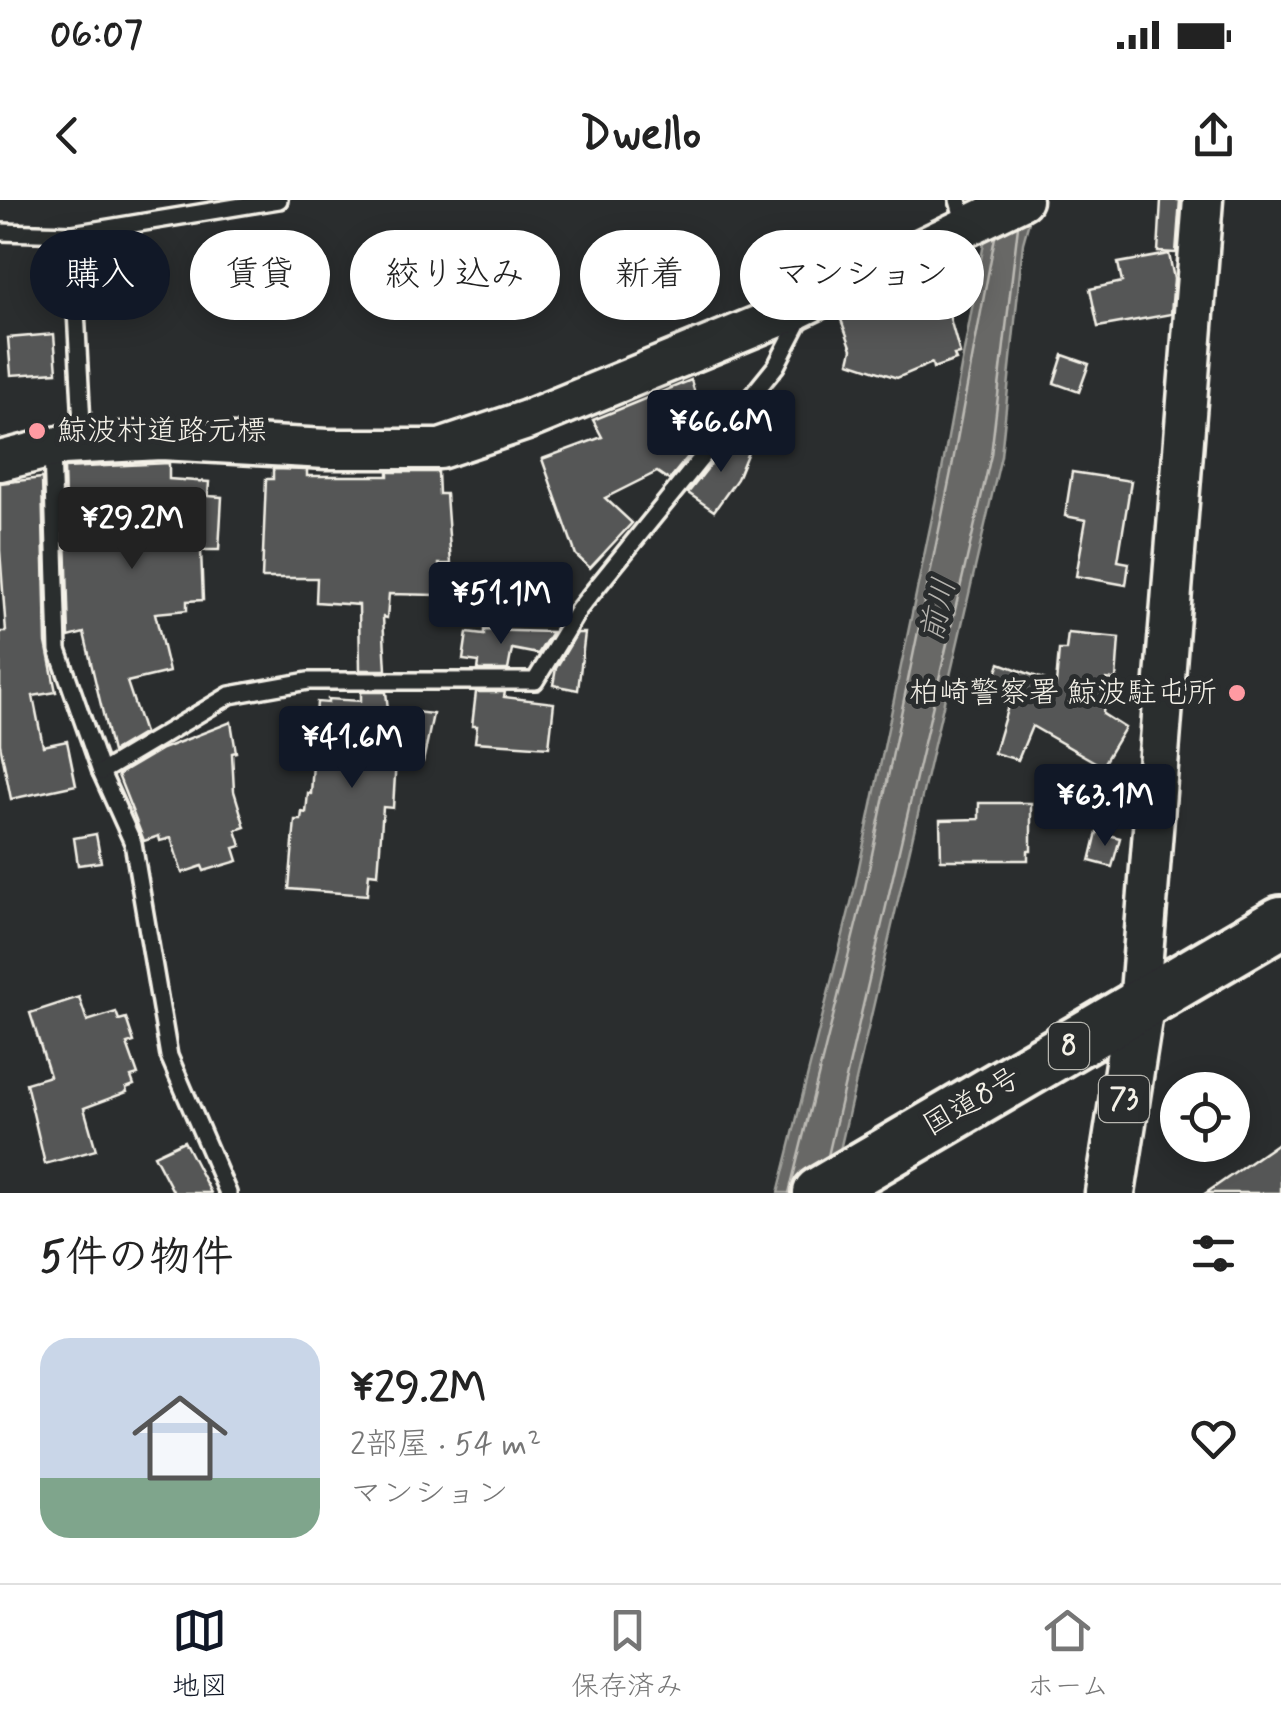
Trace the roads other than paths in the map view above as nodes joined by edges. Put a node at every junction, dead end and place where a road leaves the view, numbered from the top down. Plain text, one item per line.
1 (278, 200) edge
2 (1022, 200) edge
3 (1203, 200) edge
4 (967, 218) edge
5 (96, 230) edge
6 (945, 230) edge
7 (0, 232) edge
8 (30, 233) edge
9 (70, 320) edge
10 (769, 320) edge
11 (800, 320) edge
12 (67, 445) junction
13 (0, 460) edge
14 (100, 772) junction
15 (1281, 922) edge
16 (1139, 1006) junction
17 (837, 1181) edge
18 (228, 1193) edge
19 (1110, 1193) edge

1 - 5 lane
2 - 4 street
3 - 16 street
4 - 6 street
7 - 8 lane
9 - 12 lane
10 - 12 street
11 - 14 lane
12 - 13 street
12 - 14 lane
14 - 18 lane
15 - 16 highway, 国道8号 / 8
16 - 17 highway, 国道8号 / 8
16 - 19 main road, 73

